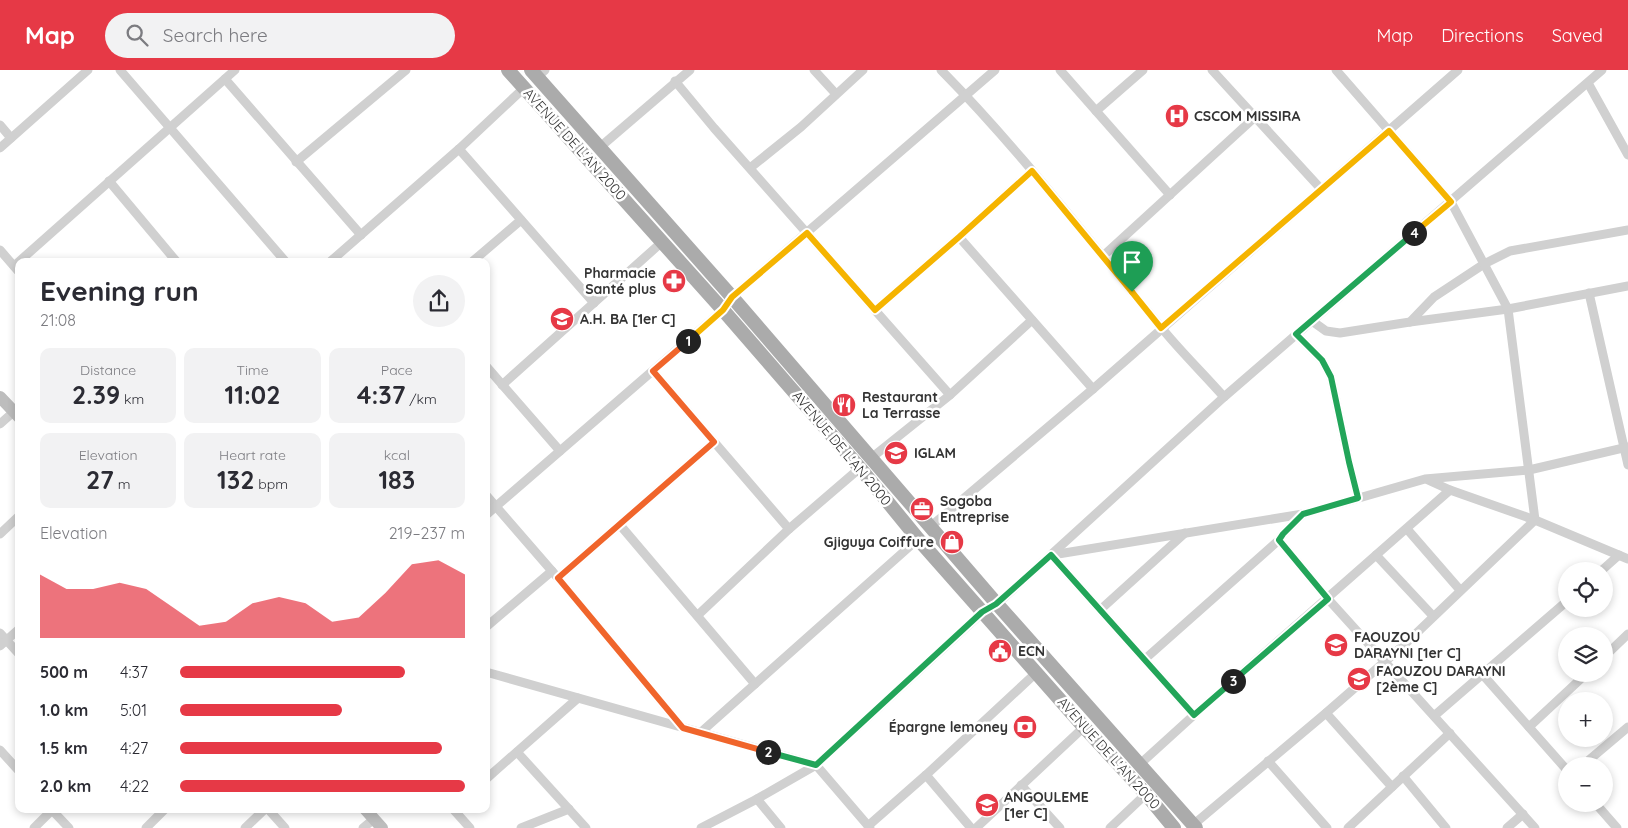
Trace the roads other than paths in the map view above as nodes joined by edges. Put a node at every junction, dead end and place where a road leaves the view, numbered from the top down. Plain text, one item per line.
1 (120, 70) edge
2 (235, 70) edge
3 (508, 70) edge
4 (690, 70) edge
5 (814, 70) edge
6 (863, 70) edge
7 (941, 70) edge
8 (995, 70) edge
9 (1060, 70) edge
10 (1143, 70) edge
11 (1212, 70) edge
12 (1336, 70) edge
13 (1458, 70) edge
14 (1602, 70) edge
15 (85, 71) edge
16 (400, 72) edge
17 (538, 72) edge
18 (225, 79) junction
19 (676, 82) junction
20 (1588, 83) junction
21 (524, 88) junction
22 (836, 94) junction
23 (966, 95) junction
24 (1096, 111) junction
25 (1255, 116) junction
26 (0, 126) edge
27 (170, 128) junction
28 (1389, 131) junction
29 (11, 138) junction
30 (0, 148) edge
31 (599, 148) junction
32 (459, 149) junction
33 (1628, 154) edge
34 (296, 162) junction
35 (750, 168) junction
36 (1032, 171) junction
37 (109, 181) junction
38 (1321, 189) junction
39 (1170, 195) junction
40 (1451, 202) junction
41 (520, 220) junction
42 (1628, 230) edge
43 (807, 233) junction
44 (361, 236) junction
45 (959, 237) junction
46 (662, 242) junction
47 (0, 250) edge
48 (1103, 256) junction
49 (28, 258) edge
50 (173, 258) edge
51 (282, 258) edge
52 (335, 258) edge
53 (476, 258) edge
54 (1484, 264) junction
55 (15, 268) edge
56 (1628, 286) edge
57 (1589, 294) junction
58 (732, 297) junction
59 (594, 304) junction
60 (1508, 309) junction
61 (723, 310) junction
62 (875, 310) junction
63 (1032, 320) junction
64 (1312, 321) junction
65 (1410, 322) junction
66 (1161, 328) junction
67 (1296, 334) junction
68 (490, 370) edge
69 (653, 371) junction
70 (502, 384) junction
71 (1093, 389) junction
72 (950, 395) junction
73 (1224, 396) junction
74 (0, 397) edge
75 (15, 410) edge
76 (15, 413) edge
77 (0, 424) edge
78 (714, 442) junction
79 (1626, 448) edge
80 (560, 451) junction
81 (865, 463) junction
82 (1628, 464) edge
83 (1528, 470) junction
84 (1425, 479) junction
85 (1450, 490) junction
86 (1358, 498) junction
87 (490, 499) edge
88 (496, 506) junction
89 (490, 511) edge
90 (1303, 514) junction
91 (15, 520) edge
92 (1535, 520) junction
93 (620, 525) junction
94 (930, 526) junction
95 (789, 529) junction
96 (1407, 529) junction
97 (1185, 533) junction
98 (0, 534) edge
99 (918, 538) junction
100 (1279, 540) junction
101 (1051, 555) junction
102 (1376, 555) junction
103 (1624, 557) edge
104 (1613, 564) edge
105 (555, 574) junction
106 (1460, 590) junction
107 (1328, 599) junction
108 (996, 604) junction
109 (1558, 609) edge
110 (1100, 610) junction
111 (982, 612) junction
112 (698, 615) junction
113 (1433, 616) junction
114 (490, 624) edge
115 (15, 632) edge
116 (1628, 634) edge
117 (2, 640) edge
118 (1613, 648) edge
119 (15, 651) edge
120 (1145, 660) junction
121 (1384, 661) junction
122 (1037, 672) junction
123 (490, 673) edge
124 (1483, 676) junction
125 (1577, 682) edge
126 (755, 684) junction
127 (578, 698) junction
128 (1326, 713) junction
129 (1194, 715) junction
130 (1434, 716) junction
131 (1084, 727) junction
132 (1529, 727) junction
133 (1628, 727) edge
134 (683, 728) junction
135 (700, 732) junction
136 (1450, 733) junction
137 (0, 750) edge
138 (517, 752) junction
139 (1593, 757) edge
140 (1558, 760) edge
141 (1268, 762) junction
142 (1140, 764) junction
143 (816, 765) junction
144 (15, 767) edge
145 (926, 775) junction
146 (490, 776) edge
147 (1403, 776) junction
148 (1020, 785) junction
149 (1392, 787) junction
150 (1146, 794) junction
151 (757, 799) junction
152 (568, 809) junction
153 (1603, 812) edge
154 (48, 813) edge
155 (56, 813) edge
156 (161, 813) edge
157 (262, 813) edge
158 (271, 813) edge
159 (369, 813) edge
160 (457, 813) edge
161 (1523, 814) junction
162 (378, 823) edge
163 (1195, 826) edge
164 (869, 827) edge
165 (34, 828) edge
166 (69, 828) edge
167 (146, 828) edge
168 (245, 828) edge
169 (285, 828) edge
170 (363, 828) edge
171 (470, 828) edge
172 (521, 828) edge
173 (586, 828) edge
174 (701, 828) edge
175 (781, 828) edge
176 (971, 828) edge
177 (976, 828) edge
178 (1060, 828) edge
179 (1110, 828) edge
180 (1174, 828) edge
181 (1327, 828) edge
182 (1348, 828) edge
183 (1446, 828) edge
184 (1507, 828) edge
185 (1535, 828) edge
186 (1617, 828) edge

1 - 27 street
2 - 18 street
3 - 21 main road, AVENUE DE L'AN 2000
4 - 19 street
5 - 22 street
6 - 22 street
7 - 23 street
8 - 23 street
9 - 24 street
10 - 24 street
11 - 25 street
12 - 28 street
13 - 28 street
14 - 20 street
15 - 29 street
16 - 34 street
17 - 31 main road, AVENUE DE L'AN 2000
18 - 27 street
18 - 34 street
19 - 31 street
19 - 35 street
20 - 33 street
20 - 40 street
21 - 32 street
21 - 46 main road, AVENUE DE L'AN 2000
22 - 35 street
23 - 36 street
23 - 43 street
24 - 39 street
25 - 38 street
25 - 39 street
26 - 29 street
27 - 37 street
27 - 51 street
28 - 38 street
28 - 40 street
29 - 30 street
31 - 58 main road, AVENUE DE L'AN 2000
32 - 41 street
32 - 44 street
34 - 44 street
35 - 43 street
36 - 45 street
36 - 48 street
37 - 49 street
37 - 50 street
38 - 66 street
39 - 48 street
40 - 54 street
40 - 64 street
41 - 53 street
41 - 59 street
42 - 54 street
43 - 58 street
43 - 62 street
44 - 52 street
45 - 62 street
45 - 63 street
46 - 59 street
46 - 61 main road, AVENUE DE L'AN 2000
47 - 55 street
48 - 66 street
54 - 60 street
54 - 65 street
56 - 57 street
57 - 60 street
57 - 79 street
58 - 61 street
58 - 81 main road, AVENUE DE L'AN 2000
59 - 70 street
60 - 65 street
60 - 83 street
61 - 69 street
61 - 81 main road, AVENUE DE L'AN 2000
62 - 72 street
63 - 71 street
63 - 72 street
64 - 65 street
64 - 67 street
66 - 71 street
66 - 73 street
67 - 73 street
67 - 86 street
68 - 70 street
69 - 78 street
69 - 80 street
70 - 80 street
71 - 94 street
72 - 81 street
73 - 101 street
74 - 75 street
76 - 77 street
78 - 93 street
78 - 95 street
79 - 82 street
79 - 83 street
80 - 88 street
81 - 94 main road, AVENUE DE L'AN 2000
81 - 95 street
81 - 99 main road, AVENUE DE L'AN 2000
83 - 84 street
83 - 92 street
84 - 85 street
84 - 86 street
85 - 92 street
85 - 96 street
86 - 90 street
87 - 88 street
88 - 89 street
88 - 105 street
90 - 97 street
90 - 100 street
91 - 98 street
92 - 103 street
92 - 106 street
93 - 105 street
93 - 112 street
94 - 108 main road, AVENUE DE L'AN 2000
95 - 112 street
96 - 102 street
96 - 106 street
97 - 101 street
97 - 110 street
99 - 111 main road, AVENUE DE L'AN 2000
99 - 126 street
100 - 107 street
100 - 120 street
101 - 108 street
101 - 110 street
102 - 107 street
102 - 113 street
103 - 104 street
105 - 114 street
105 - 134 street
106 - 113 street
107 - 121 street
107 - 129 street
108 - 111 street
108 - 142 main road, AVENUE DE L'AN 2000
109 - 124 street
110 - 120 street
111 - 122 main road, AVENUE DE L'AN 2000
111 - 143 street
112 - 126 street
113 - 121 street
115 - 117 street
116 - 118 street
117 - 119 street
120 - 129 street
121 - 128 street
121 - 130 street
122 - 131 main road, AVENUE DE L'AN 2000
122 - 145 street
123 - 127 street
124 - 130 street
124 - 132 street
125 - 132 street
126 - 135 street
127 - 134 street
127 - 138 street
128 - 141 street
128 - 149 street
129 - 142 street
130 - 136 street
131 - 148 street
131 - 150 main road, AVENUE DE L'AN 2000
132 - 140 street
133 - 139 street
134 - 135 street
135 - 143 street
136 - 147 street
136 - 161 street
137 - 144 street
138 - 146 street
138 - 152 street
141 - 163 street
141 - 181 street
142 - 163 main road, AVENUE DE L'AN 2000
143 - 151 street
143 - 164 street
145 - 164 street
145 - 176 street
147 - 149 street
147 - 183 street
148 - 177 street
148 - 178 street
149 - 182 street
150 - 179 street
150 - 180 main road, AVENUE DE L'AN 2000
151 - 174 street
151 - 175 street
152 - 172 street
152 - 173 street
153 - 186 street
154 - 165 street
155 - 166 street
156 - 167 street
157 - 168 street
158 - 169 street
159 - 162 street
160 - 171 street
161 - 184 street
161 - 185 street
162 - 170 street

